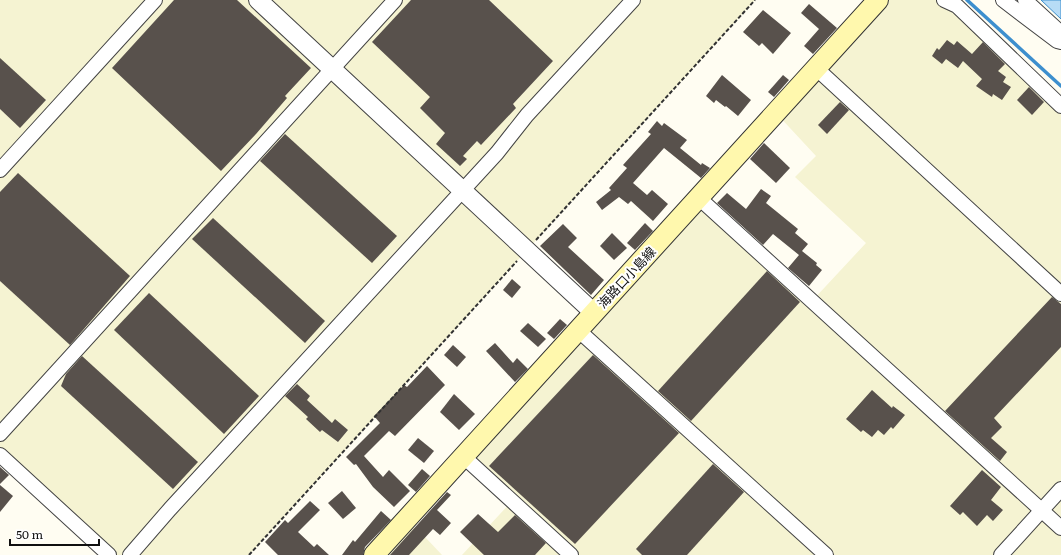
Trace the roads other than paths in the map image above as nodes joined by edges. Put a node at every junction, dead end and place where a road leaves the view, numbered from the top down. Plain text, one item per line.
1 (155, 0) edge
2 (258, 0) edge
3 (395, 0) edge
4 (633, 0) edge
5 (878, 0) edge
6 (944, 0) edge
7 (1003, 0) edge
8 (1025, 0) edge
9 (1061, 33) edge
10 (1061, 42) edge
11 (332, 69) junction
12 (817, 69) junction
13 (1061, 106) edge
14 (0, 170) edge
15 (463, 191) junction
16 (699, 198) junction
17 (1061, 294) edge
18 (594, 312) junction
19 (578, 330) junction
20 (0, 434) edge
21 (0, 456) edge
22 (464, 456) junction
23 (1061, 489) edge
24 (1041, 511) junction
25 (1061, 528) edge
26 (109, 555) edge
27 (130, 555) edge
28 (374, 555) edge
29 (571, 555) edge
30 (826, 555) edge
31 (1001, 555) edge

1 - 14 street
2 - 11 street
3 - 11 street
4 - 15 street
5 - 12 main road, 海路口小島線
6 - 13 street
7 - 10 street
8 - 9 street
11 - 15 street
11 - 20 street
12 - 16 main road, 海路口小島線
12 - 17 street
15 - 18 street
15 - 27 street
16 - 18 main road, 海路口小島線
16 - 24 street
18 - 19 main road, 海路口小島線
19 - 22 main road, 海路口小島線
19 - 30 street
21 - 26 street
22 - 28 main road, 海路口小島線
22 - 29 street
23 - 24 street
24 - 25 street
24 - 31 street

